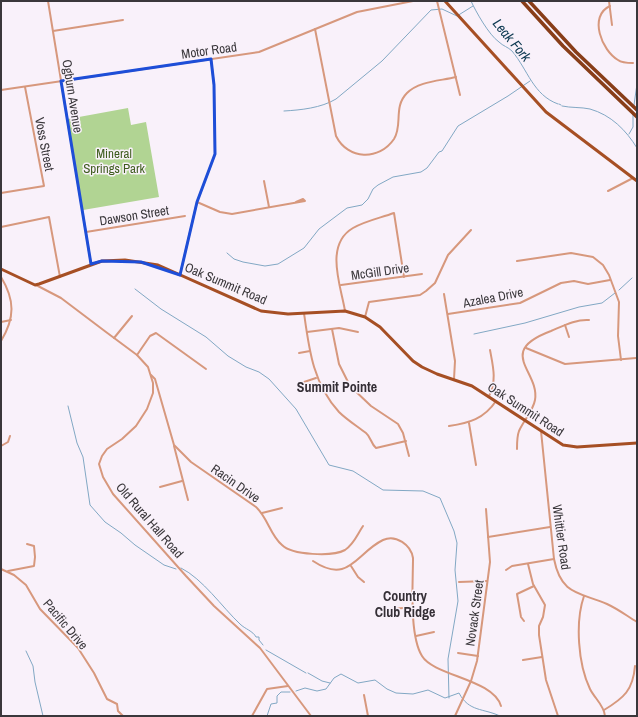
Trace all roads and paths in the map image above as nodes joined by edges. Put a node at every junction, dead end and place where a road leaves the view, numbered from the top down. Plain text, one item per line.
1 (48, 1) edge
2 (413, 1) edge
3 (437, 1) edge
4 (445, 1) edge
5 (522, 1) edge
6 (529, 1) edge
7 (609, 1) edge
8 (610, 6) junction
9 (123, 20) dead end
10 (612, 25) dead end
11 (315, 29) junction
12 (53, 31) junction
13 (211, 59) junction
14 (633, 63) dead end
15 (456, 77) junction
16 (61, 81) junction
17 (25, 87) junction
18 (1, 90) edge
19 (460, 94) dead end
20 (637, 110) edge
21 (637, 117) edge
22 (633, 178) junction
23 (264, 181) dead end
24 (637, 181) edge
25 (608, 191) dead end
26 (1, 193) edge
27 (197, 202) junction
28 (296, 202) dead end
29 (269, 207) junction
30 (185, 216) dead end
31 (1, 227) edge
32 (471, 230) dead end
33 (86, 232) junction
34 (517, 261) dead end
35 (91, 264) junction
36 (1, 269) edge
37 (422, 274) dead end
38 (180, 275) junction
39 (1, 277) edge
40 (60, 277) junction
41 (404, 277) junction
42 (610, 280) junction
43 (35, 285) junction
44 (341, 285) junction
45 (444, 294) dead end
46 (345, 311) junction
47 (304, 313) junction
48 (448, 314) junction
49 (132, 316) dead end
50 (365, 317) junction
51 (11, 320) junction
52 (589, 320) dead end
53 (1, 322) edge
54 (565, 326) junction
55 (332, 328) junction
56 (307, 332) junction
57 (358, 332) dead end
58 (569, 337) dead end
59 (114, 338) junction
60 (1, 341) edge
61 (526, 348) junction
62 (490, 350) dead end
63 (310, 352) junction
64 (299, 353) dead end
65 (137, 354) junction
66 (636, 358) edge
67 (621, 360) junction
68 (206, 369) dead end
69 (151, 374) junction
70 (316, 378) junction
71 (454, 379) junction
72 (304, 382) dead end
73 (488, 396) junction
74 (496, 401) junction
75 (525, 421) junction
76 (469, 423) junction
77 (449, 426) dead end
78 (541, 431) junction
79 (10, 436) dead end
80 (406, 441) junction
81 (637, 443) edge
82 (174, 445) junction
83 (1, 446) edge
84 (517, 449) dead end
85 (409, 456) dead end
86 (476, 465) dead end
87 (182, 481) junction
88 (160, 487) dead end
89 (188, 500) dead end
90 (282, 508) dead end
91 (486, 509) dead end
92 (262, 513) junction
93 (363, 526) dead end
94 (550, 527) junction
95 (488, 537) junction
96 (27, 544) dead end
97 (554, 560) junction
98 (313, 561) dead end
99 (528, 564) junction
100 (351, 566) junction
101 (1, 569) edge
102 (506, 570) dead end
103 (7, 571) junction
104 (488, 581) junction
105 (364, 582) dead end
106 (459, 582) dead end
107 (534, 586) junction
108 (584, 596) junction
109 (414, 607) junction
110 (382, 610) dead end
111 (524, 621) dead end
112 (637, 622) edge
113 (434, 632) dead end
114 (416, 636) junction
115 (458, 653) dead end
116 (478, 656) junction
117 (542, 657) junction
118 (523, 660) dead end
119 (635, 666) dead end
120 (471, 681) junction
121 (288, 686) junction
122 (364, 695) dead end
123 (501, 706) dead end
124 (604, 710) junction
125 (123, 716) edge
126 (252, 716) edge
127 (311, 716) edge
128 (368, 716) edge
129 (455, 716) edge
130 (558, 716) edge
131 (605, 716) edge

1 - 12 street, Ogburn Avenue
2 - 11 street, Motor Road
3 - 15 street
4 - 22 main road
5 - 21 highway
6 - 20 highway
7 - 8 street
8 - 10 street
8 - 14 street
9 - 12 street
11 - 13 street, Motor Road
11 - 15 street
12 - 16 street, Ogburn Avenue
13 - 16 street, Motor Road
13 - 27 street
15 - 19 street
16 - 17 street, Motor Road
16 - 33 street, Ogburn Avenue
17 - 18 street, Motor Road
17 - 26 street, Voss Street
22 - 24 main road
22 - 25 street
23 - 29 street
27 - 29 street
27 - 38 street
28 - 29 street
30 - 33 street, Dawson Street
31 - 40 street
32 - 50 street
33 - 35 street, Ogburn Avenue
34 - 42 street
35 - 38 main road, Oak Summit Road
35 - 40 main road, Oak Summit Road
36 - 43 main road, Old Rural Hall Road
37 - 41 street, McGill Drive
38 - 47 main road, Oak Summit Road
39 - 51 street
40 - 43 main road, Oak Summit Road
41 - 44 street, McGill Drive
41 - 44 street
42 - 48 street, Azalea Drive
42 - 67 street
43 - 59 street, Old Rural Hall Road
44 - 46 street
45 - 48 street
46 - 47 main road, Oak Summit Road
46 - 50 main road, Oak Summit Road
47 - 56 street
48 - 71 street
49 - 59 street
50 - 71 main road, Oak Summit Road
51 - 53 street
51 - 60 street
52 - 54 street
54 - 58 street
54 - 61 street
55 - 56 street
55 - 57 street
55 - 80 street
56 - 63 street
59 - 65 street, Old Rural Hall Road
61 - 67 street
61 - 75 street
62 - 73 street
63 - 64 street
63 - 70 street
65 - 68 street
65 - 69 street, Old Rural Hall Road
66 - 67 street
69 - 82 street, Racin Drive
69 - 121 street, Old Rural Hall Road
70 - 72 street
70 - 80 street
71 - 73 main road, Oak Summit Road
73 - 74 main road, Oak Summit Road
74 - 75 main road, Oak Summit Road
74 - 76 street
75 - 78 main road, Oak Summit Road
75 - 84 street
76 - 77 street
76 - 86 street
78 - 81 main road, Oak Summit Road
78 - 94 street, Whittier Road
79 - 83 street
80 - 85 street
82 - 87 street
82 - 92 street, Racin Drive
87 - 88 street
87 - 89 street
90 - 92 street
91 - 95 street, Novack Street
92 - 93 street, Racin Drive
94 - 95 street
94 - 97 street, Whittier Road
95 - 104 street, Novack Street
96 - 103 street
97 - 99 street
97 - 108 street, Whittier Road
98 - 100 street
99 - 102 street
99 - 107 street
100 - 105 street
100 - 109 street
101 - 103 street, Pacific Drive
103 - 125 street, Pacific Drive
104 - 106 street
104 - 116 street, Novack Street
107 - 111 street
107 - 117 street
108 - 112 street, Whittier Road
108 - 124 street
109 - 110 street
109 - 114 street
113 - 114 street
114 - 120 street
115 - 116 street
116 - 120 street, Novack Street
117 - 118 street
117 - 130 street
119 - 124 street
120 - 123 street
120 - 129 street, Novack Street
121 - 126 street
121 - 127 street, Old Rural Hall Road
122 - 128 street
124 - 131 street

